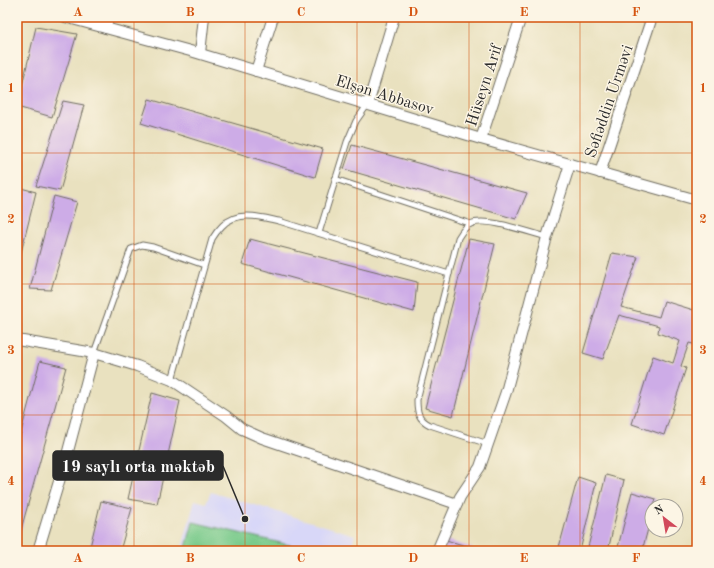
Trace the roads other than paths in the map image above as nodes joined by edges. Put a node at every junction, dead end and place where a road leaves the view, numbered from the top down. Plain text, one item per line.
1 (65, 17) edge
2 (108, 17) edge
3 (204, 17) edge
4 (273, 17) edge
5 (394, 17) edge
6 (520, 17) edge
7 (652, 17) edge
8 (106, 28) junction
9 (200, 54) junction
10 (256, 71) junction
11 (368, 104) junction
12 (481, 139) junction
13 (570, 164) junction
14 (600, 173) junction
15 (335, 180) junction
16 (697, 200) edge
17 (471, 224) junction
18 (319, 233) junction
19 (547, 237) junction
20 (204, 265) junction
21 (449, 274) junction
22 (17, 340) edge
23 (94, 353) junction
24 (172, 380) junction
25 (488, 444) junction
26 (457, 504) junction
27 (38, 551) edge
28 (437, 551) edge

1 - 8 street, Elşən Abbasov
2 - 8 street
3 - 9 street
4 - 10 street
5 - 11 street
6 - 12 street, Hüseyn Arif
7 - 14 street, Səfiəddin Urməvi
8 - 9 street, Elşən Abbasov
9 - 10 street, Elşən Abbasov
10 - 11 street, Elşən Abbasov
11 - 12 street, Elşən Abbasov
11 - 15 lane
12 - 13 street, Elşən Abbasov
13 - 14 street, Elşən Abbasov
13 - 19 street
14 - 16 street, Elşən Abbasov
15 - 17 lane
15 - 18 lane
17 - 19 lane
17 - 21 lane
18 - 20 lane
18 - 21 lane
19 - 25 street
20 - 23 lane
20 - 24 lane
21 - 25 lane
22 - 23 street
23 - 24 street
23 - 27 street
24 - 26 street
25 - 26 street
26 - 28 street

